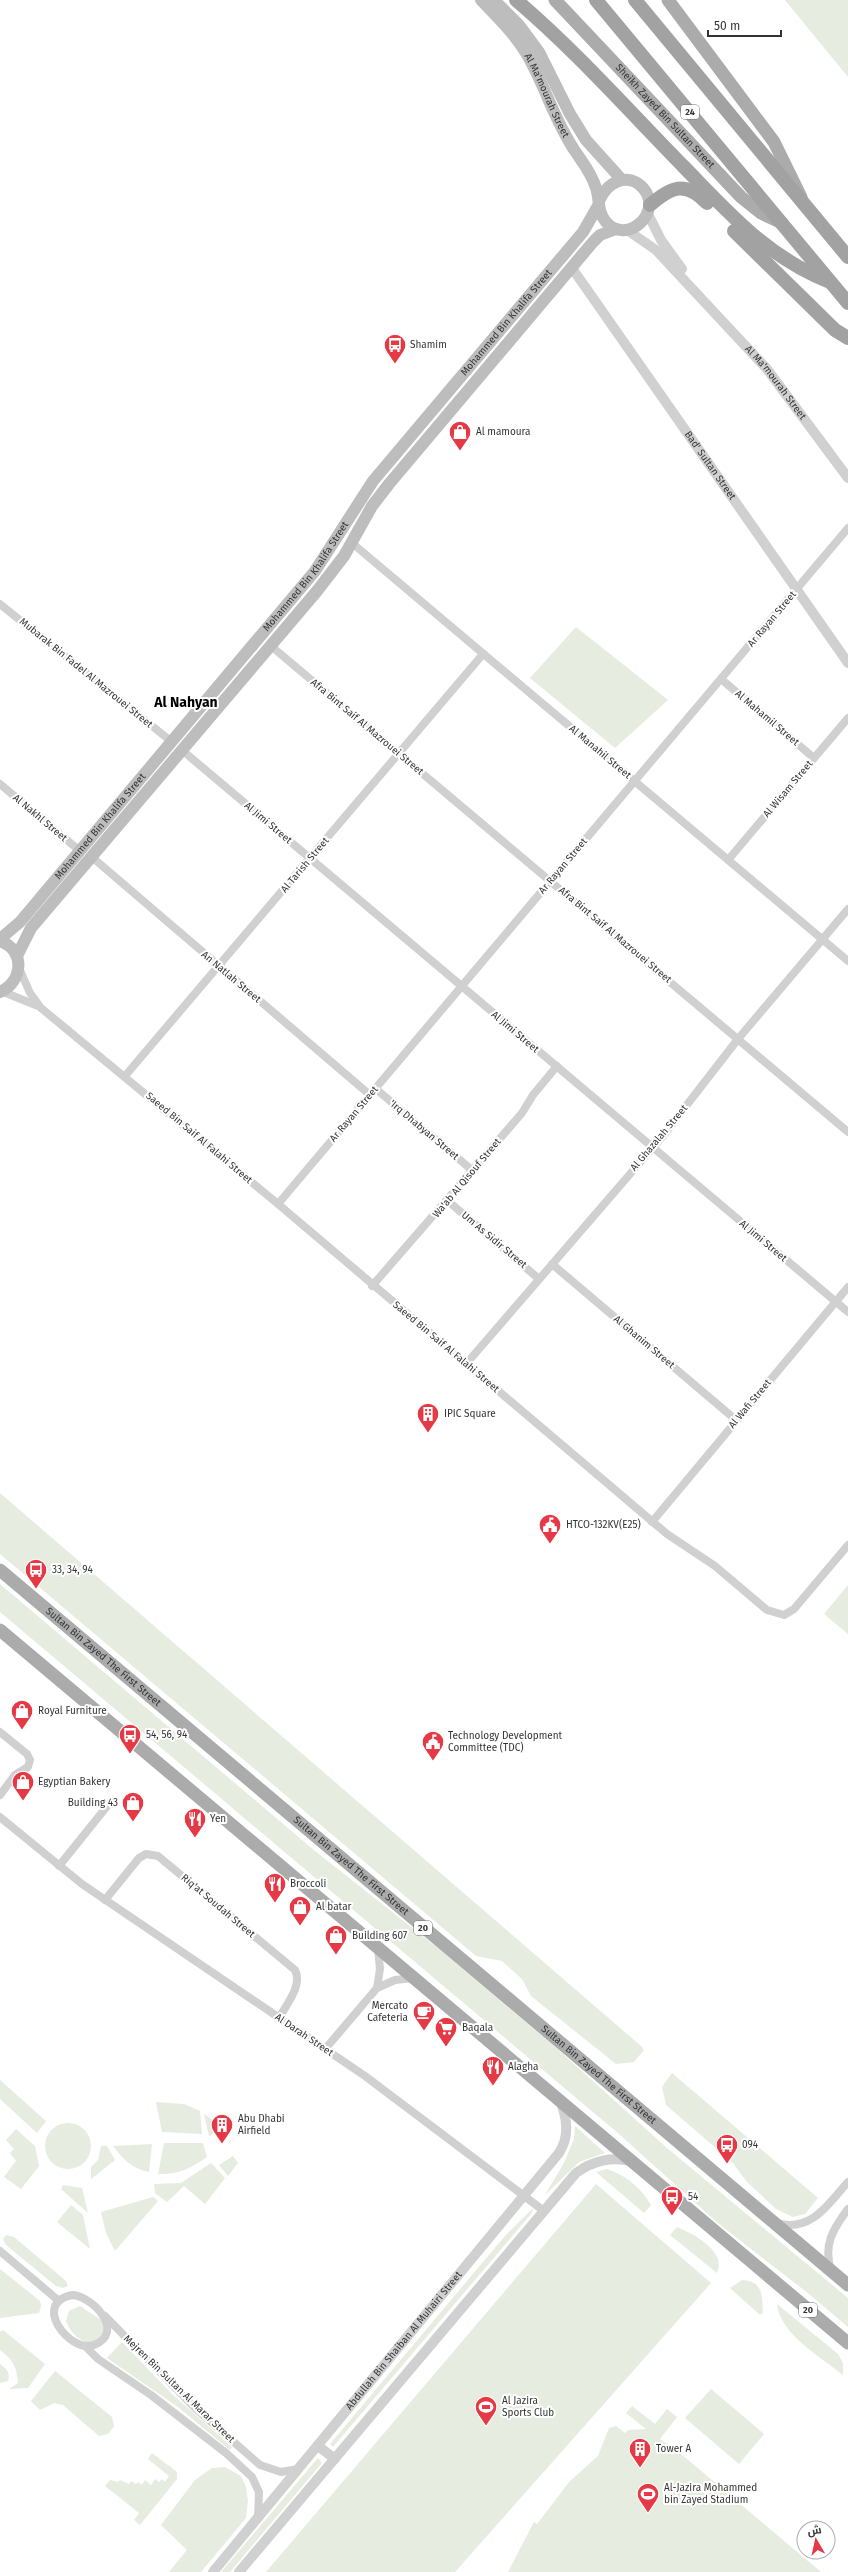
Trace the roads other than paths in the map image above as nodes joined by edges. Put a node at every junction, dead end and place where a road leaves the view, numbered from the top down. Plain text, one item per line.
1 (481, 0) edge
2 (494, 0) edge
3 (516, 0) edge
4 (555, 0) edge
5 (596, 0) edge
6 (635, 0) edge
7 (668, 0) edge
8 (622, 180) junction
9 (599, 201) junction
10 (804, 204) junction
11 (649, 210) junction
12 (783, 224) junction
13 (621, 229) junction
14 (848, 257) edge
15 (572, 268) junction
16 (830, 282) junction
17 (698, 292) junction
18 (848, 304) edge
19 (848, 338) edge
20 (848, 478) edge
21 (848, 528) edge
22 (352, 543) junction
23 (797, 589) junction
24 (0, 604) edge
25 (271, 646) junction
26 (483, 654) junction
27 (848, 663) edge
28 (721, 679) junction
29 (848, 718) edge
30 (172, 742) junction
31 (183, 751) junction
32 (398, 754) junction
33 (814, 758) junction
34 (635, 781) junction
35 (0, 784) edge
36 (80, 851) junction
37 (93, 858) junction
38 (310, 859) junction
39 (728, 860) junction
40 (550, 881) junction
41 (848, 909) edge
42 (823, 939) junction
43 (0, 940) edge
44 (848, 961) edge
45 (18, 962) junction
46 (219, 967) junction
47 (462, 987) junction
48 (0, 991) edge
49 (41, 1008) junction
50 (738, 1039) junction
51 (556, 1066) junction
52 (126, 1076) junction
53 (373, 1092) junction
54 (848, 1132) edge
55 (653, 1148) junction
56 (473, 1171) junction
57 (448, 1201) junction
58 (278, 1204) junction
59 (552, 1264) junction
60 (539, 1279) junction
61 (372, 1286) junction
62 (848, 1287) edge
63 (835, 1302) junction
64 (848, 1312) edge
65 (466, 1364) junction
66 (736, 1420) junction
67 (652, 1522) junction
68 (848, 1545) edge
69 (0, 1570) edge
70 (0, 1630) edge
71 (0, 1732) edge
72 (0, 1795) edge
73 (108, 1805) dead end
74 (0, 1817) edge
75 (59, 1866) junction
76 (105, 1900) junction
77 (378, 1949) junction
78 (414, 1978) junction
79 (376, 1988) junction
80 (279, 2018) junction
81 (326, 2048) junction
82 (560, 2100) junction
83 (632, 2161) junction
84 (848, 2182) edge
85 (524, 2194) junction
86 (848, 2209) edge
87 (544, 2211) junction
88 (773, 2222) junction
89 (0, 2251) edge
90 (831, 2271) junction
91 (848, 2285) edge
92 (59, 2301) junction
93 (105, 2316) junction
94 (848, 2343) edge
95 (85, 2346) junction
96 (318, 2446) junction
97 (335, 2459) junction
98 (299, 2469) junction
99 (258, 2518) junction
100 (213, 2572) edge
101 (239, 2572) edge

1 - 9 main road, Al Ma'mourah Street
2 - 8 main road, Al Ma'mourah Street
3 - 16 highway
4 - 12 main road, Sheikh Zayed Bin Sultan Street
5 - 12 highway, Sheikh Zayed Bin Sultan Street / 24
6 - 10 highway
7 - 10 main road
8 - 9 main road
8 - 11 main road
9 - 13 main road
9 - 30 main road, Mohammed Bin Khalifa Street
10 - 14 highway
11 - 13 main road
11 - 17 street, Al Ma'mourah Street
11 - 19 highway
12 - 16 highway, Sheikh Zayed Bin Sultan Street / 24
13 - 15 main road, Mohammed Bin Khalifa Street
13 - 17 street, Al Ma'mourah Street
15 - 22 main road, Mohammed Bin Khalifa Street
15 - 23 street, Bad' Sultan Street
16 - 18 highway, Sheikh Zayed Bin Sultan Street / 24
17 - 20 street, Al Ma'mourah Street
21 - 23 street, Ar Rayan Street
22 - 25 main road, Mohammed Bin Khalifa Street
22 - 26 street, Al Manahil Street
23 - 27 street, Bad' Sultan Street
23 - 28 street, Ar Rayan Street
24 - 30 street, Mubarak Bin Fadel Al Mazrouei Street
25 - 31 main road, Mohammed Bin Khalifa Street
25 - 32 street, Afra Bint Saif Al Mazrouei Street
26 - 32 street, Al Tarish Street
26 - 34 street, Al Manahil Street
28 - 33 street, Al Mahamil Street
28 - 34 street, Ar Rayan Street
29 - 33 street, Al Wisam Street
30 - 36 main road, Mohammed Bin Khalifa Street
31 - 37 main road, Mohammed Bin Khalifa Street
31 - 38 street, Al Jimi Street
32 - 38 street, Al Tarish Street
32 - 40 street, Afra Bint Saif Al Mazrouei Street
33 - 39 street, Al Wisam Street
34 - 39 street, Al Manahil Street
34 - 40 street, Ar Rayan Street
35 - 36 street, Al Nakhl Street
36 - 43 main road, Mohammed Bin Khalifa Street
37 - 45 main road, Mohammed Bin Khalifa Street
37 - 46 street, An Natlah Street
38 - 46 street, Al Tarish Street
38 - 47 street, Al Jimi Street
39 - 42 street, Al Manahil Street
40 - 47 street, Ar Rayan Street
40 - 50 street, Afra Bint Saif Al Mazrouei Street
41 - 42 street, Al Ghazalah Street
42 - 44 street, Al Manahil Street
42 - 50 street, Al Ghazalah Street
43 - 45 main road
45 - 48 main road, Mohammed Bin Khalifa Street
45 - 49 street, Saeed Bin Saif Al Falahi Street
46 - 52 street, Al Tarish Street
46 - 53 street, An Natlah Street
47 - 51 street, Al Jimi Street
47 - 53 street, Ar Rayan Street
48 - 49 street, Saeed Bin Saif Al Falahi Street
49 - 52 street, Saeed Bin Saif Al Falahi Street
50 - 54 street, Afra Bint Saif Al Mazrouei Street
50 - 55 street, Al Ghazalah Street
51 - 55 street, Al Jimi Street
51 - 56 street, Wa'ab Al Qisouf Street
52 - 58 street, Saeed Bin Saif Al Falahi Street
53 - 56 street, 'Irq Dhabyan Street
53 - 58 street, Ar Rayan Street
55 - 59 street, Al Ghazalah Street
55 - 63 street, Al Jimi Street
56 - 57 street, Wa'ab Al Qisouf Street
57 - 60 street, Um As Sidir Street
57 - 61 street, Wa'ab Al Qisouf Street
58 - 61 street, Saeed Bin Saif Al Falahi Street
59 - 60 street, Al Ghazalah Street
59 - 66 street, Al Ghanim Street
60 - 65 street, Al Ghazalah Street
61 - 65 street, Saeed Bin Saif Al Falahi Street
62 - 63 street, Al Wafi Street
63 - 64 street, Al Jimi Street
63 - 66 street, Al Wafi Street
65 - 67 street, Saeed Bin Saif Al Falahi Street
66 - 67 street, Al Wafi Street
67 - 68 street, Saeed Bin Saif Al Falahi Street
69 - 88 main road, Sultan Bin Zayed The First Street / 20
70 - 77 main road, 20
71 - 72 street
73 - 75 street
74 - 75 street, Al Darah Street
75 - 76 street, Al Darah Street
76 - 80 street, Al Darah Street
76 - 80 street, Riq'at Soudah Street
77 - 78 main road, 20
77 - 79 street
78 - 79 street
78 - 82 main road, 20
79 - 81 street
80 - 81 street, Al Darah Street
81 - 85 street, Al Darah Street
82 - 83 main road, 20
82 - 85 street, Abdullah Bin Shaiban Al Muhairi Street
83 - 87 street
83 - 94 main road, 20
84 - 88 street
85 - 87 street, Al Darah Street
85 - 96 street, Abdullah Bin Shaiban Al Muhairi Street
86 - 90 street
87 - 97 street
88 - 90 main road, Sultan Bin Zayed The First Street / 20
89 - 92 street
90 - 91 main road, Sultan Bin Zayed The First Street / 20
92 - 93 street
92 - 95 street
93 - 95 street
93 - 98 street, Mejren Bin Sultan Al Marar Street
95 - 99 street, Mejren Bin Sultan Al Marar Street
96 - 97 street
96 - 98 street, Abdullah Bin Shaiban Al Muhairi Street
97 - 101 street
98 - 99 street, Abdullah Bin Shaiban Al Muhairi Street
99 - 100 street, Abdullah Bin Shaiban Al Muhairi Street

